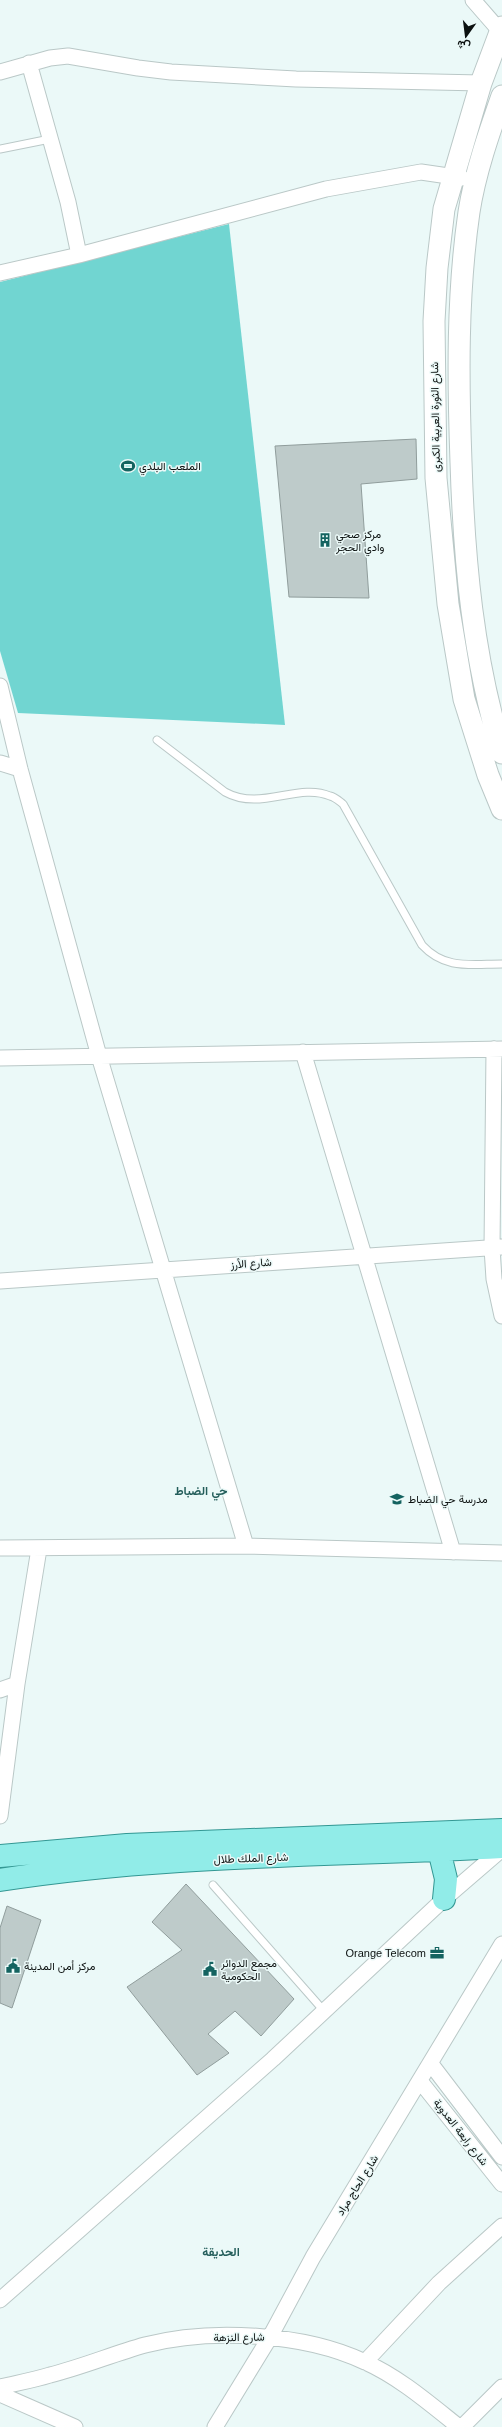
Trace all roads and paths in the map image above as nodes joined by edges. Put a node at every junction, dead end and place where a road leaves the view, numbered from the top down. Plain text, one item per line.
1 (473, 0) edge
2 (501, 29) edge
3 (29, 63) junction
4 (0, 72) edge
5 (481, 83) junction
6 (502, 96) edge
7 (50, 139) junction
8 (0, 149) edge
9 (453, 176) junction
10 (476, 182) junction
11 (79, 255) junction
12 (0, 273) edge
13 (0, 686) edge
14 (156, 740) dead end
15 (502, 753) edge
16 (0, 763) edge
17 (20, 769) junction
18 (502, 809) edge
19 (502, 964) edge
20 (498, 1049) edge
21 (302, 1052) junction
22 (98, 1056) junction
23 (0, 1058) edge
24 (497, 1247) edge
25 (365, 1255) junction
26 (164, 1269) junction
27 (0, 1281) edge
28 (502, 1316) edge
29 (246, 1546) junction
30 (0, 1548) edge
31 (39, 1549) junction
32 (453, 1552) junction
33 (502, 1553) edge
34 (17, 1684) junction
35 (0, 1690) edge
36 (0, 1816) edge
37 (502, 1830) edge
38 (502, 1848) edge
39 (439, 1850) junction
40 (0, 1856) edge
41 (0, 1880) edge
42 (213, 1885) dead end
43 (444, 1899) junction
44 (502, 1944) edge
45 (324, 2011) junction
46 (431, 2064) junction
47 (420, 2081) junction
48 (502, 2157) edge
49 (502, 2184) edge
50 (502, 2226) edge
51 (0, 2300) edge
52 (270, 2336) junction
53 (365, 2362) junction
54 (0, 2387) edge
55 (502, 2387) edge
56 (0, 2394) edge
57 (75, 2427) edge
58 (215, 2427) edge
59 (461, 2427) edge

1 - 2 street
2 - 5 main road, شارع الثورة العربية الكبرى
3 - 4 street
3 - 5 street
3 - 7 street
5 - 9 main road, شارع الثورة العربية الكبرى
6 - 10 main road
7 - 8 lane
7 - 11 street
9 - 10 street
9 - 11 street
9 - 18 main road, شارع الثورة العربية الكبرى
10 - 15 main road
11 - 12 street
13 - 17 street
14 - 19 lane
16 - 17 street
17 - 22 street
20 - 21 street
20 - 24 street
21 - 22 street
21 - 25 street
22 - 23 street
22 - 26 street
24 - 25 street, شارع الأرز
24 - 28 street
25 - 26 street, شارع الأرز
25 - 32 street
26 - 27 street, شارع الأرز
26 - 29 street
29 - 31 street
29 - 32 street
30 - 31 street
31 - 34 street
32 - 33 street
34 - 35 street
34 - 36 street
37 - 40 main road, شارع الملك طلال
38 - 39 main road, شارع الملك طلال
38 - 43 street
39 - 41 main road, شارع الملك طلال
39 - 43 main road
42 - 45 lane
43 - 45 street
44 - 46 street, شارع الحاج مراد
45 - 51 street
46 - 47 street, شارع الحاج مراد
46 - 48 street, شارع رابعة العدوية
47 - 49 street, شارع رابعة العدوية
47 - 52 street, شارع الحاج مراد
50 - 53 street
52 - 53 street, شارع النزهة
52 - 54 street, شارع النزهة
52 - 58 street, شارع الحاج مراد
53 - 59 street, شارع النزهة
55 - 59 street
56 - 57 street

